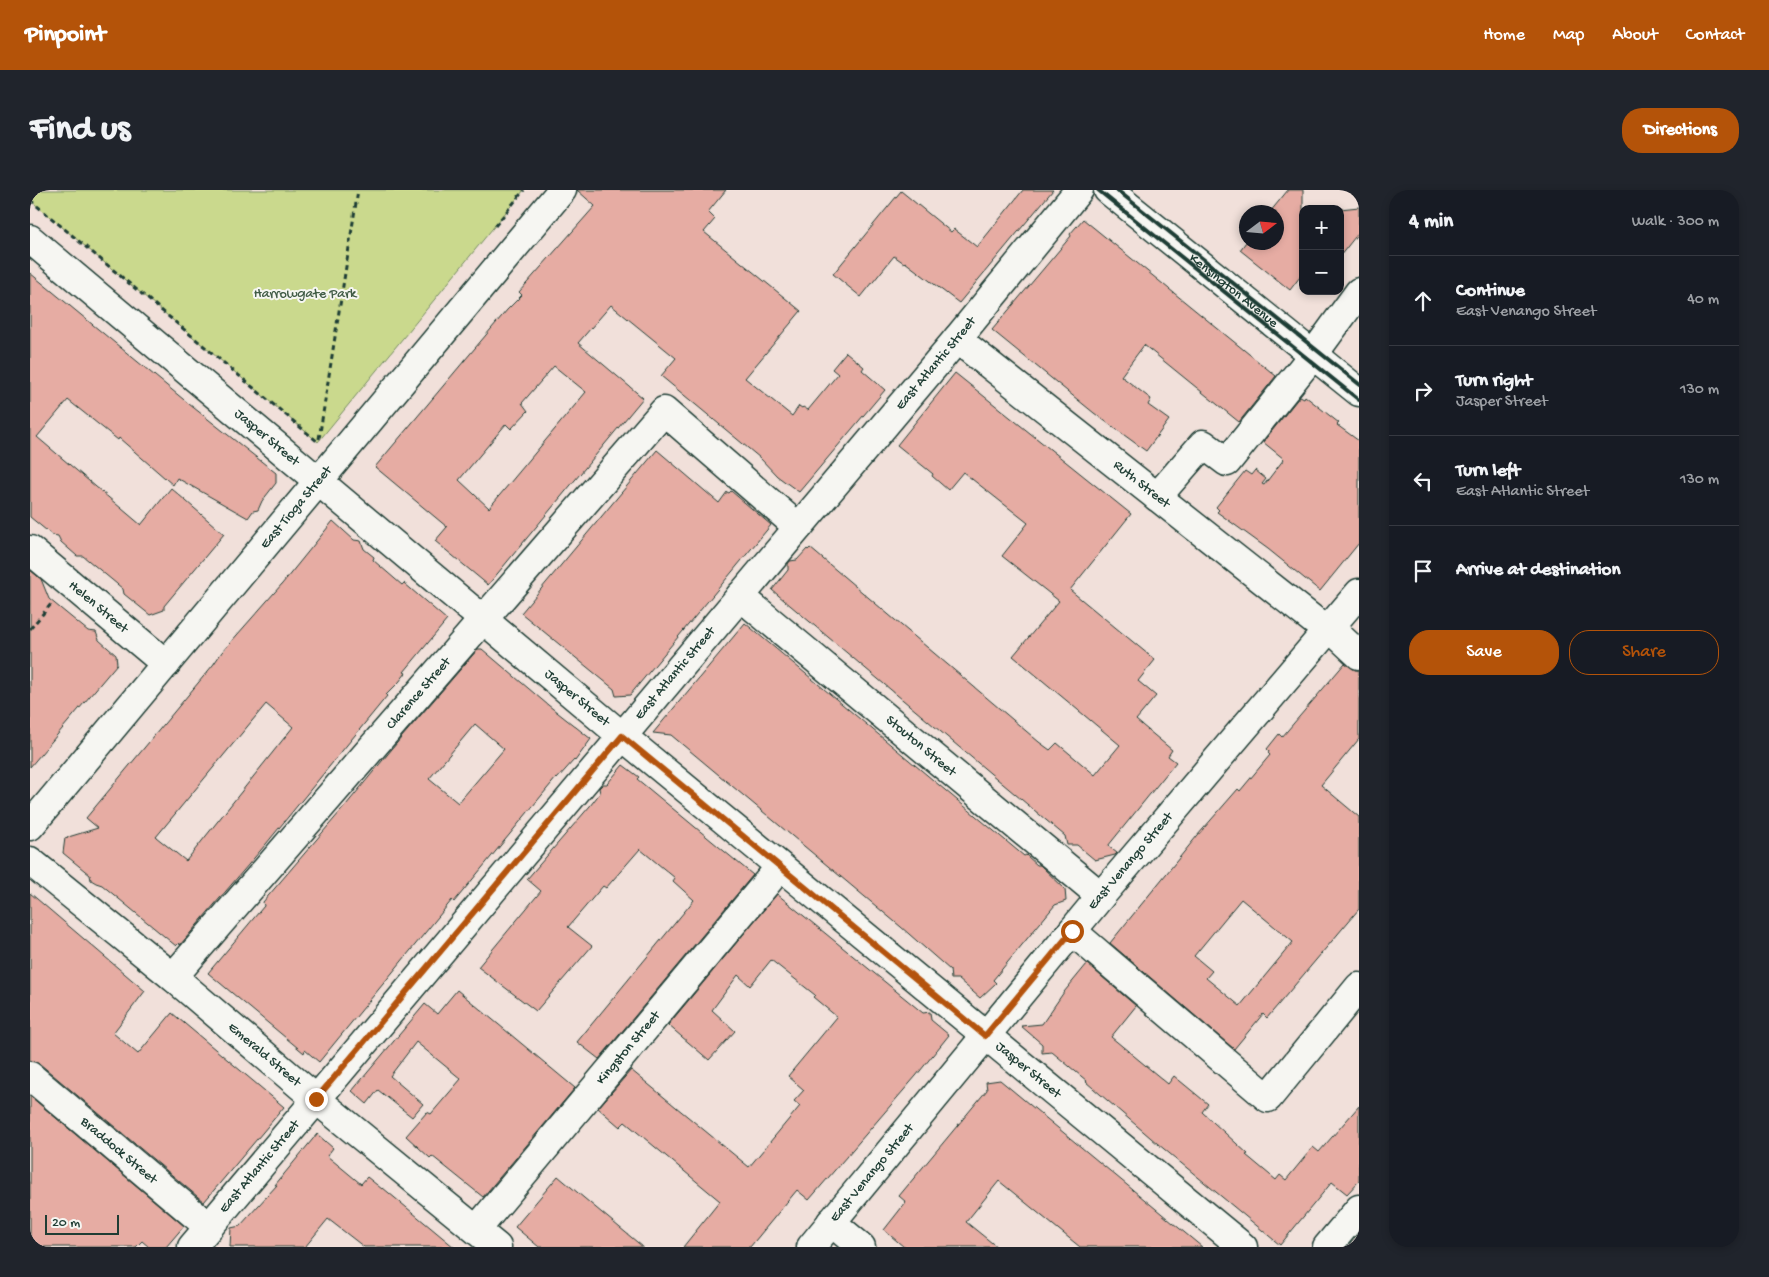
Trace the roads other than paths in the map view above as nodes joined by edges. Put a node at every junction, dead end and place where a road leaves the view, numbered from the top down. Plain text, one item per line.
1 (562, 190) edge
2 (1079, 190) edge
3 (1108, 190) edge
4 (30, 239) edge
5 (1356, 304) edge
6 (957, 339) junction
7 (1313, 355) junction
8 (1359, 392) edge
9 (318, 483) junction
10 (1157, 498) junction
11 (798, 527) junction
12 (30, 550) edge
13 (1359, 593) edge
14 (740, 596) junction
15 (482, 620) junction
16 (1328, 629) junction
17 (1359, 655) edge
18 (166, 664) junction
19 (622, 736) junction
20 (30, 826) edge
21 (30, 862) edge
22 (780, 867) junction
23 (1101, 896) junction
24 (1072, 931) junction
25 (173, 978) junction
26 (1359, 987) edge
27 (985, 1036) junction
28 (30, 1076) edge
29 (316, 1099) junction
30 (1359, 1208) edge
31 (831, 1222) junction
32 (209, 1227) junction
33 (477, 1229) junction
34 (192, 1247) edge
35 (498, 1247) edge
36 (811, 1247) edge
37 (861, 1247) edge
38 (1242, 1247) edge
39 (1327, 1247) edge

1 - 9 street, East Tioga Street
2 - 6 street, East Atlantic Street
3 - 7 street, Kensington Avenue
4 - 9 street, Jasper Street
5 - 7 street
6 - 10 street, Ruth Street
6 - 11 street, East Atlantic Street
7 - 8 street, Kensington Avenue
7 - 10 street
9 - 15 street, Jasper Street
9 - 18 street, East Tioga Street
10 - 16 street, Ruth Street
11 - 14 street, East Atlantic Street
11 - 15 street, Clarence Street
12 - 18 street, Helen Street
13 - 16 street, East Venango Street
14 - 19 street, East Atlantic Street
14 - 23 street, Stouton Street
15 - 19 street, Jasper Street
15 - 25 street, Clarence Street
16 - 17 street, Ruth Street
16 - 23 street, East Venango Street
18 - 20 street, East Tioga Street
19 - 22 street, Jasper Street
19 - 29 street, East Atlantic Street
21 - 25 street, Emerald Street
22 - 27 street, Jasper Street
22 - 33 street, Kingston Street
23 - 24 street, East Venango Street
24 - 26 street
24 - 27 street, East Venango Street
25 - 29 street, Emerald Street
27 - 31 street, East Venango Street
27 - 38 street, Jasper Street
28 - 32 street, Braddock Street
29 - 32 street, East Atlantic Street
29 - 33 street, Emerald Street
30 - 39 street
31 - 36 street, East Venango Street
31 - 37 street
32 - 34 street, East Atlantic Street
33 - 35 street, Emerald Street

